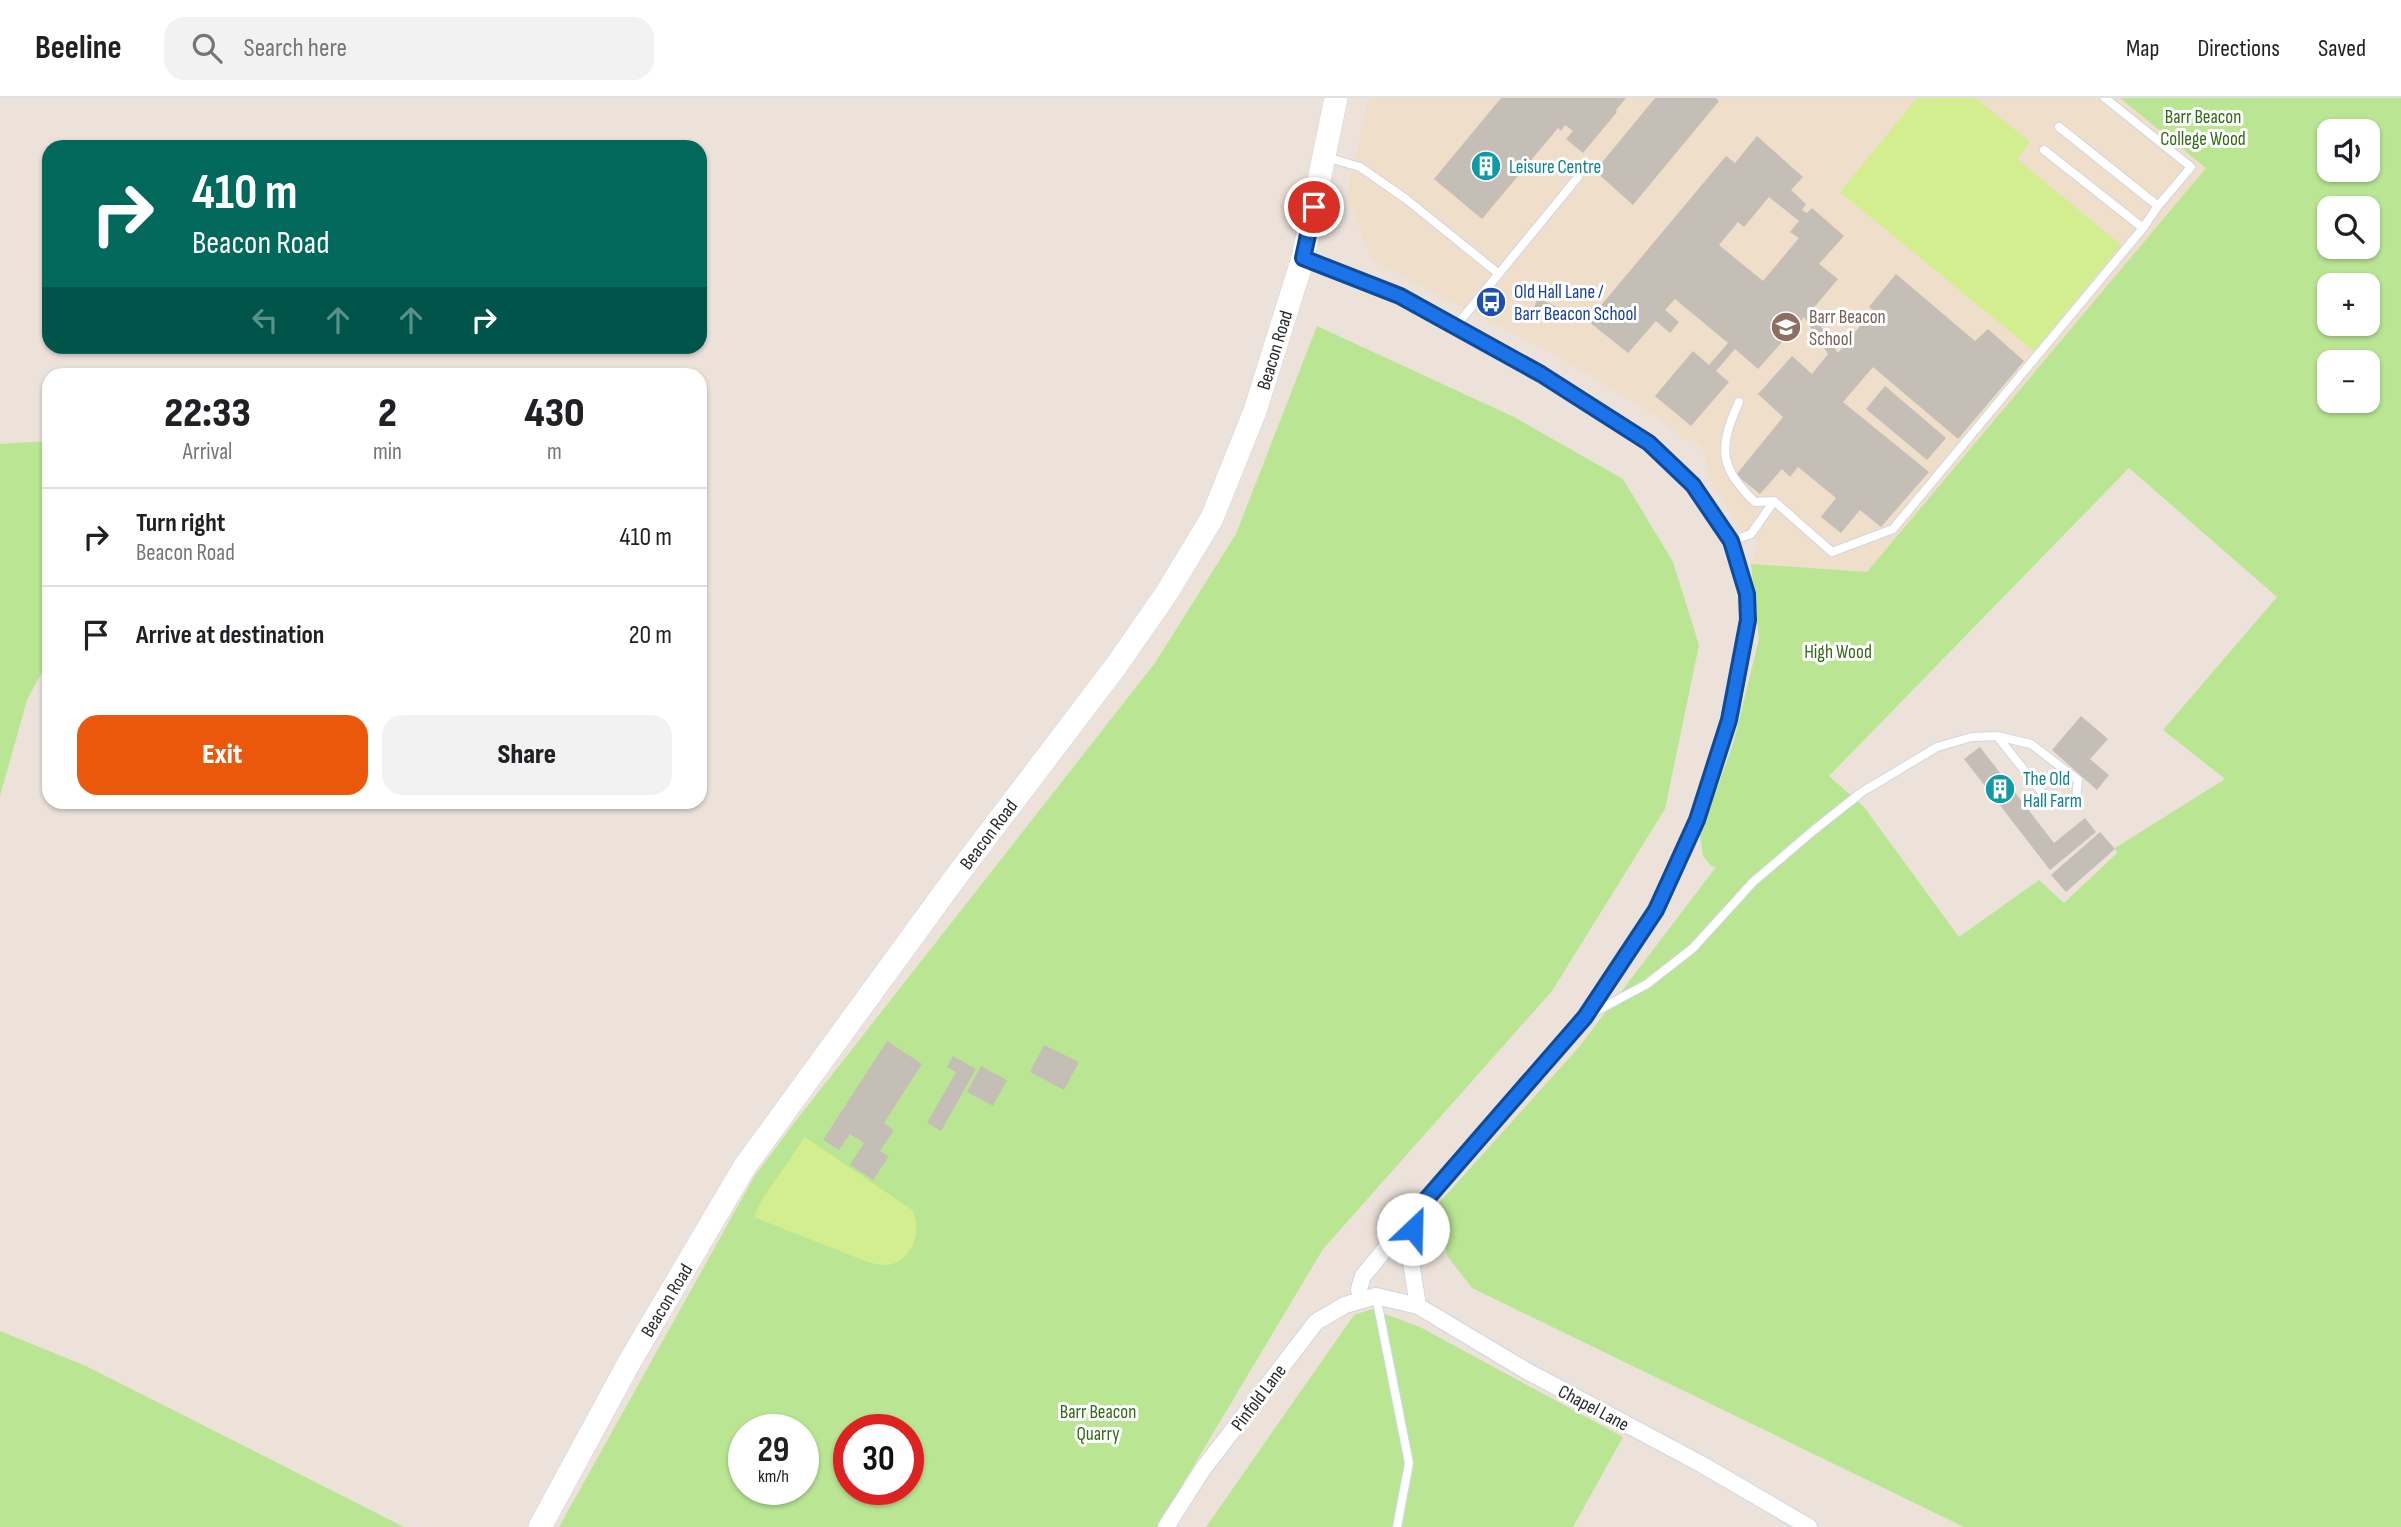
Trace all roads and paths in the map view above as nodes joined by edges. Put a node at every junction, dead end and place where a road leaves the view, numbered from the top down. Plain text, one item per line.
1 (1336, 98) edge
2 (2105, 98) edge
3 (2059, 127) dead end
4 (2044, 150) dead end
5 (1325, 156) junction
6 (1578, 177) dead end
7 (2158, 206) junction
8 (2143, 228) junction
9 (1303, 258) junction
10 (1499, 274) junction
11 (1456, 326) junction
12 (1739, 402) dead end
13 (1774, 501) junction
14 (1731, 541) junction
15 (1997, 736) junction
16 (1585, 1017) junction
17 (1418, 1209) junction
18 (1368, 1297) junction
19 (1418, 1306) junction
20 (540, 1527) edge
21 (1166, 1527) edge
22 (1397, 1527) edge
23 (1809, 1527) edge

1 - 5 main road, Beacon Road
2 - 7 lane
3 - 7 lane
4 - 8 lane
5 - 9 main road, Beacon Road
5 - 10 lane
6 - 10 lane
7 - 8 lane
8 - 13 lane
9 - 11 street
9 - 20 main road, Beacon Road
10 - 11 lane
11 - 14 street
12 - 13 lane
13 - 14 lane
14 - 16 street
15 - 15 lane
15 - 16 lane
16 - 17 street
17 - 18 street
17 - 19 street
18 - 19 street, Chapel Lane
18 - 21 street, Pinfold Lane
18 - 22 lane
19 - 23 street, Chapel Lane

